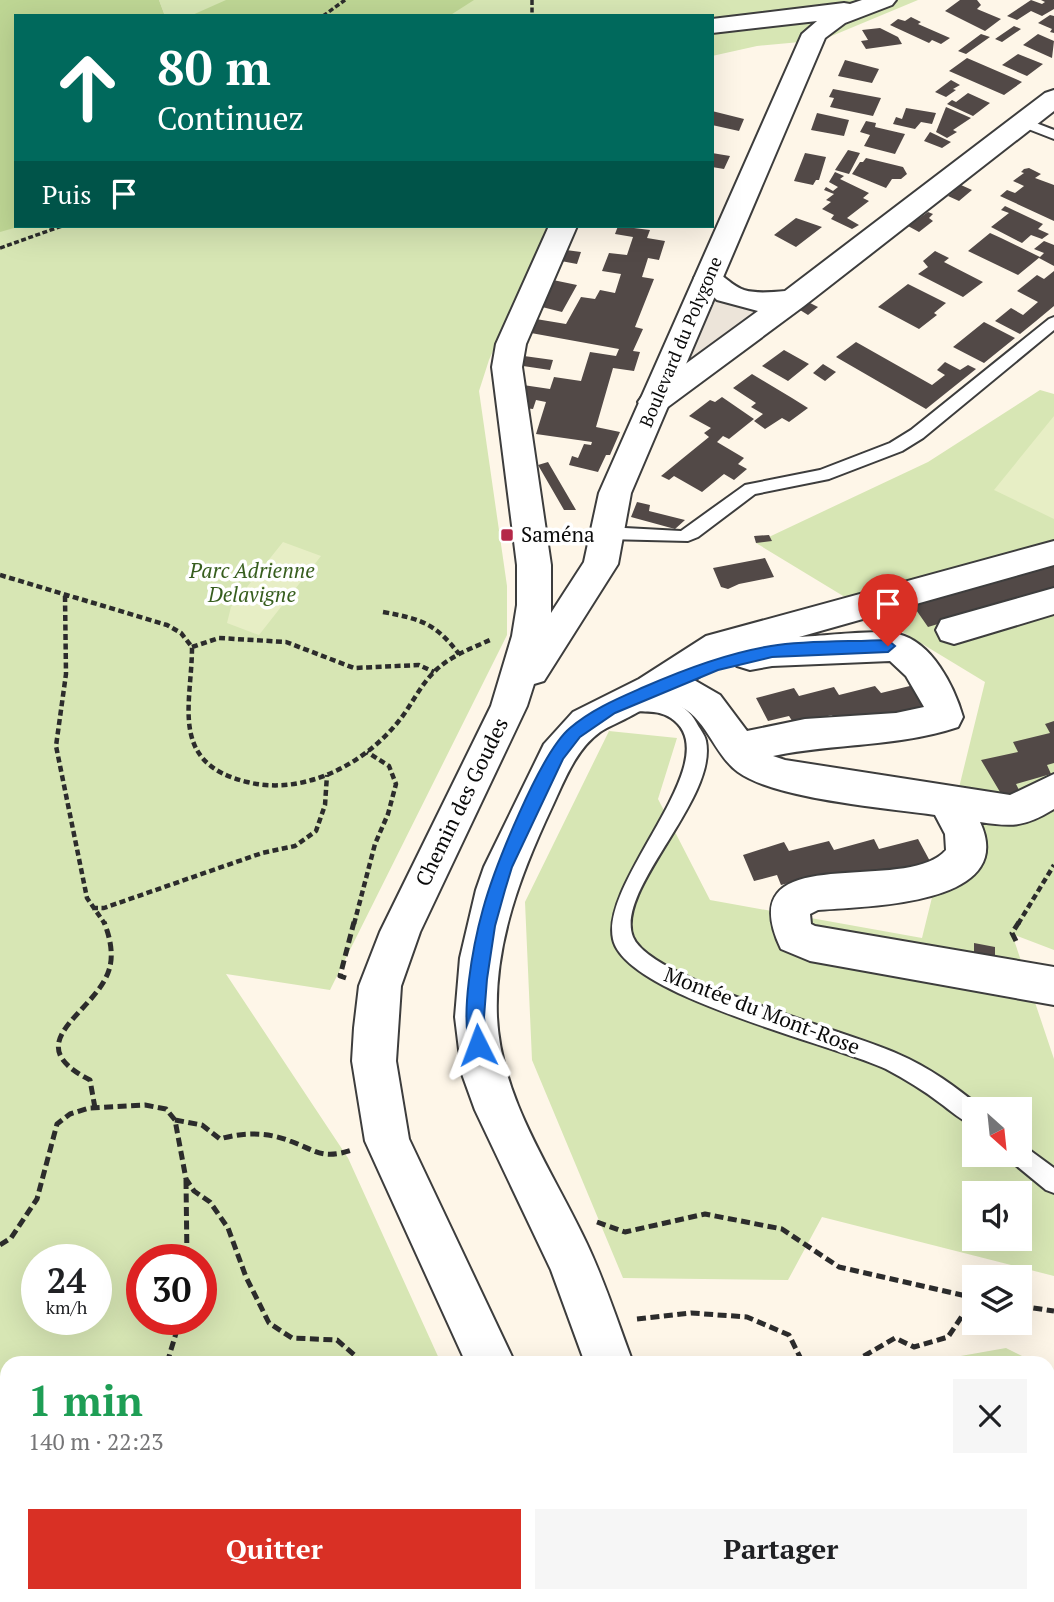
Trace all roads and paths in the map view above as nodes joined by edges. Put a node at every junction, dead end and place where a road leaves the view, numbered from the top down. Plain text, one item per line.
1 (345, 0) edge
2 (880, 1) edge
3 (326, 14) edge
4 (768, 20) junction
5 (714, 26) edge
6 (814, 34) junction
7 (1054, 98) edge
8 (1023, 121) junction
9 (1054, 135) edge
10 (56, 228) edge
11 (562, 228) edge
12 (0, 248) edge
13 (709, 278) junction
14 (794, 299) junction
15 (1054, 322) edge
16 (654, 402) junction
17 (606, 533) junction
18 (1054, 554) edge
19 (534, 565) junction
20 (0, 575) edge
21 (589, 579) junction
22 (65, 596) junction
23 (1054, 601) edge
24 (383, 612) dead end
25 (954, 630) dead end
26 (192, 647) junction
27 (465, 651) dead end
28 (459, 654) junction
29 (434, 672) junction
30 (652, 689) junction
31 (509, 706) junction
32 (610, 708) junction
33 (738, 748) junction
34 (367, 752) junction
35 (327, 775) junction
36 (1054, 790) edge
37 (946, 800) junction
38 (1054, 865) edge
39 (92, 908) junction
40 (1017, 942) dead end
41 (380, 986) junction
42 (1054, 986) edge
43 (962, 1107) edge
44 (95, 1108) junction
45 (175, 1120) junction
46 (387, 1141) junction
47 (1032, 1164) edge
48 (187, 1179) junction
49 (1054, 1182) edge
50 (543, 1205) junction
51 (187, 1244) edge
52 (0, 1245) edge
53 (962, 1295) edge
54 (1032, 1308) edge
55 (1054, 1311) edge
56 (962, 1316) edge
57 (597, 1324) junction
58 (177, 1335) edge
59 (170, 1356) edge
60 (356, 1356) edge
61 (488, 1356) edge
62 (607, 1356) edge
63 (800, 1356) edge
64 (864, 1356) edge

1 - 3 path
2 - 4 street
2 - 6 street
4 - 5 street
4 - 6 street
6 - 13 street, Boulevard du Polygone
7 - 8 street
8 - 9 lane
8 - 14 street
10 - 12 path
11 - 19 street, Chemin des Goudes
13 - 14 street
13 - 16 street, Boulevard du Polygone
14 - 16 street
15 - 17 lane
16 - 17 street, Boulevard du Polygone
17 - 21 street, Boulevard du Polygone
18 - 30 street
19 - 21 street
19 - 31 street, Chemin des Goudes
20 - 22 path
21 - 31 street, Boulevard du Polygone
22 - 26 path
22 - 39 path
23 - 25 street
24 - 28 path
26 - 29 path
26 - 35 path
27 - 28 path
28 - 29 path
29 - 34 path
30 - 32 street
30 - 33 street
30 - 33 street
31 - 41 street, Chemin des Goudes
32 - 43 lane, Montée du Mont-Rose
32 - 50 street, Montée du Mont-Rose
33 - 37 street
34 - 35 path
34 - 41 path
35 - 39 path
36 - 37 street
37 - 42 street
38 - 40 path
39 - 44 path
41 - 46 street, Chemin des Goudes
44 - 45 path
44 - 52 path
45 - 46 path
45 - 48 path
46 - 61 street, Chemin des Goudes
47 - 49 lane
48 - 51 path
48 - 60 path
50 - 53 path
50 - 57 street, Montée du Mont-Rose
54 - 55 path
56 - 64 path
57 - 62 street, Montée du Mont-Rose
57 - 63 path
58 - 59 path

